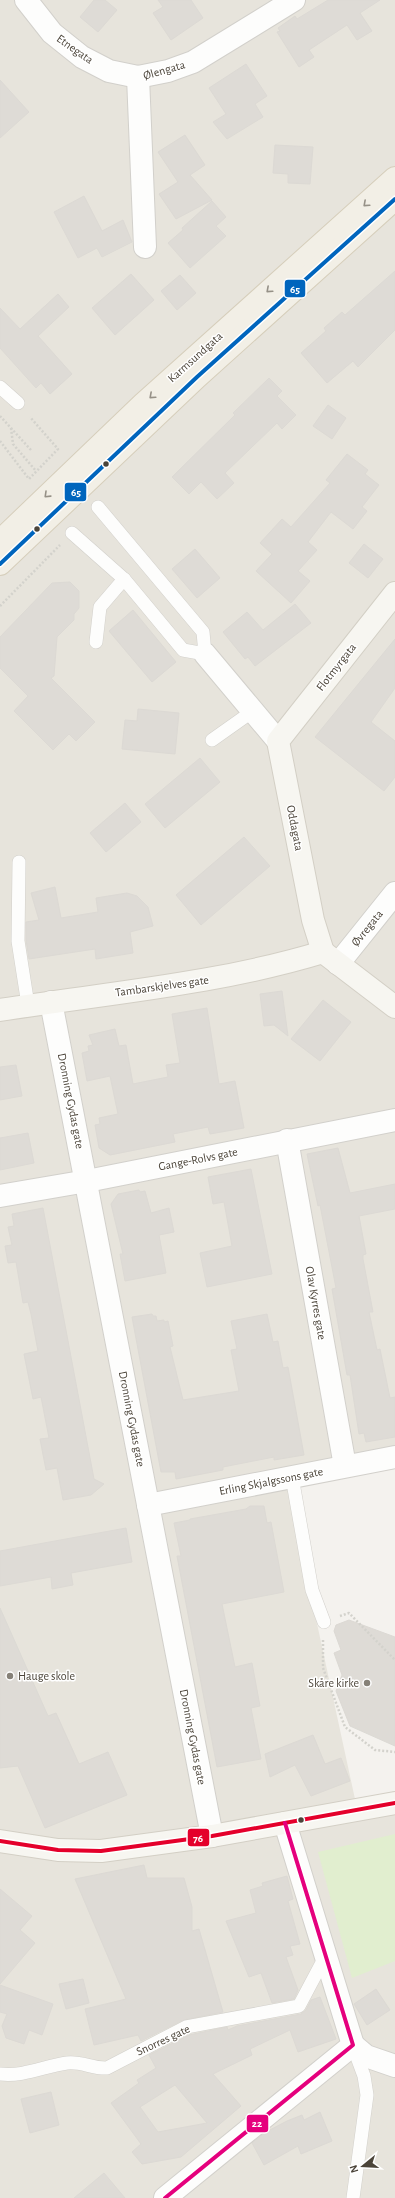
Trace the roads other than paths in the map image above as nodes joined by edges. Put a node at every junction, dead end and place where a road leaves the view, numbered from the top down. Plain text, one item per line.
1 (26, 0) edge
2 (294, 0) edge
3 (138, 77) junction
4 (395, 178) edge
5 (395, 199) edge
6 (144, 247) dead end
7 (0, 387) edge
8 (18, 402) road end
9 (98, 507) dead end
10 (72, 533) dead end
11 (0, 541) edge
12 (0, 564) edge
13 (124, 580) junction
14 (395, 593) edge
15 (96, 642) dead end
16 (205, 654) junction
17 (253, 710) junction
18 (212, 740) dead end
19 (278, 741) junction
20 (19, 862) dead end
21 (395, 893) edge
22 (330, 958) junction
23 (51, 1002) junction
24 (28, 1005) junction
25 (395, 1007) edge
26 (0, 1010) edge
27 (395, 1120) edge
28 (287, 1140) junction
29 (87, 1181) junction
30 (0, 1196) edge
31 (395, 1457) edge
32 (345, 1466) junction
33 (292, 1477) junction
34 (148, 1505) junction
35 (324, 1622) road end
36 (395, 1803) edge
37 (285, 1823) junction
38 (212, 1836) junction
39 (0, 1841) edge
40 (325, 1957) junction
41 (353, 2045) junction
42 (395, 2066) edge
43 (0, 2074) edge
44 (165, 2198) edge
45 (353, 2198) edge

1 - 3 street, Etnegata
2 - 3 street, Ølengata
3 - 6 street, Ølengata
4 -> 11 main road, Karmsundgata
5 - 12 main road, Karmsundgata
7 - 8 lane
9 - 16 lane
10 - 13 lane
13 - 15 lane
13 - 16 lane
14 - 19 street, Flotmyrgata
16 - 17 street, Oddagata
17 - 18 lane
17 - 19 street, Oddagata
19 - 22 street, Oddagata
20 - 24 lane
21 - 22 street, Øvregata
22 - 23 street, Tambarskjelves gate
22 - 25 street
23 - 24 street, Tambarskjelves gate
23 - 29 street, Dronning Gydas gate
24 - 26 street, Tambarskjelves gate
27 - 28 street, Gange-Rolvs gate
28 - 29 street, Gange-Rolvs gate
28 - 32 street, Olav Kyrres gate
29 - 30 street, Gange-Rolvs gate
29 - 34 street, Dronning Gydas gate
31 - 32 street, Erling Skjalgssons gate
32 - 33 street, Erling Skjalgssons gate
33 - 34 street, Erling Skjalgssons gate
33 - 35 lane
34 - 38 street, Dronning Gydas gate
36 - 37 street
37 - 38 street
37 - 40 street
38 - 39 street
40 - 41 street
40 - 43 lane, Snorres gate
41 - 42 street
41 - 44 street
41 - 45 lane

